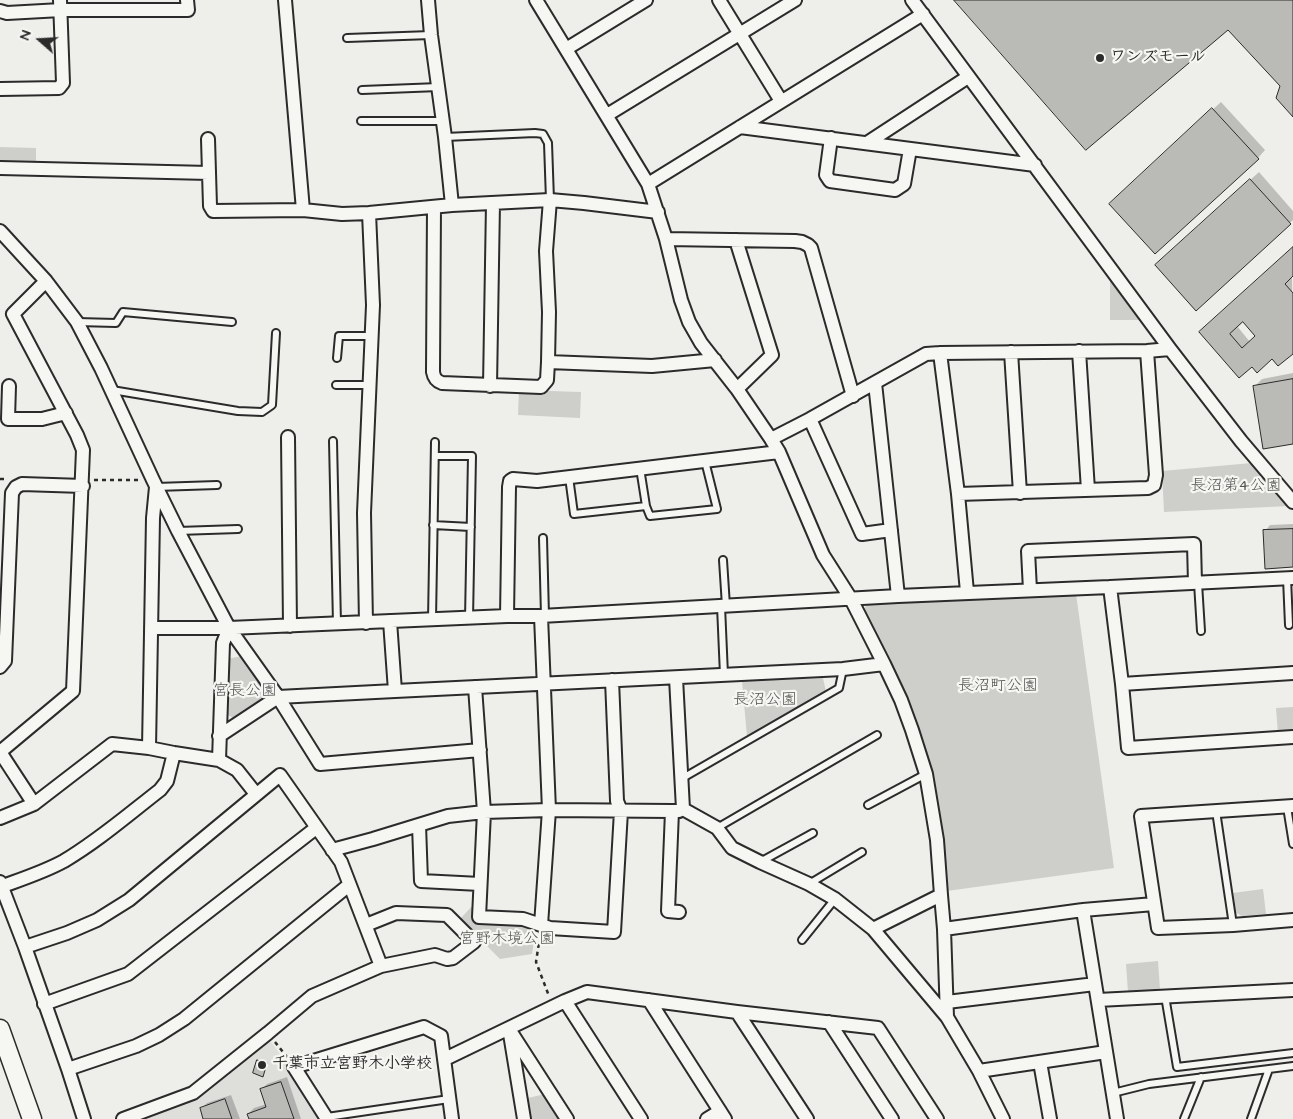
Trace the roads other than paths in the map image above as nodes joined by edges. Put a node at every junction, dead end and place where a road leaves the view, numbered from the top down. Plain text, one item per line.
1 (188, 0) edge
2 (285, 0) edge
3 (428, 0) edge
4 (536, 0) edge
5 (646, 0) edge
6 (719, 0) edge
7 (796, 0) edge
8 (912, 0) edge
9 (60, 5) edge
10 (124, 5) edge
11 (0, 11) edge
12 (923, 14) junction
13 (740, 34) junction
14 (431, 35) junction
15 (347, 38) dead end
16 (566, 49) junction
17 (968, 77) junction
18 (438, 87) junction
19 (0, 89) edge
20 (362, 90) dead end
21 (781, 101) junction
22 (607, 116) junction
23 (361, 120) dead end
24 (443, 121) junction
25 (740, 127) junction
26 (445, 137) junction
27 (831, 138) junction
28 (208, 139) dead end
29 (867, 143) junction
30 (910, 149) junction
31 (1035, 165) junction
32 (0, 168) edge
33 (209, 173) junction
34 (648, 184) junction
35 (550, 200) junction
36 (493, 203) junction
37 (452, 205) junction
38 (434, 207) junction
39 (303, 210) junction
40 (658, 212) junction
41 (369, 213) junction
42 (0, 231) edge
43 (666, 239) junction
44 (736, 240) junction
45 (46, 282) junction
46 (77, 322) junction
47 (232, 322) dead end
48 (276, 333) dead end
49 (372, 336) junction
50 (1170, 349) junction
51 (1079, 351) junction
52 (1147, 351) junction
53 (1011, 352) junction
54 (940, 353) junction
55 (337, 358) dead end
56 (715, 360) junction
57 (548, 362) junction
58 (875, 383) junction
59 (9, 386) dead end
60 (336, 386) dead end
61 (370, 386) junction
62 (490, 386) junction
63 (737, 389) junction
64 (112, 390) junction
65 (853, 396) junction
66 (66, 413) junction
67 (810, 419) junction
68 (288, 437) dead end
69 (772, 439) junction
70 (333, 441) dead end
71 (435, 442) dead end
72 (779, 452) junction
73 (434, 456) junction
74 (705, 461) junction
75 (640, 468) junction
76 (569, 477) junction
77 (83, 483) junction
78 (154, 484) junction
79 (217, 485) dead end
80 (1088, 490) junction
81 (1020, 493) junction
82 (958, 494) junction
83 (1293, 502) edge
84 (646, 506) junction
85 (433, 525) junction
86 (471, 527) junction
87 (238, 529) dead end
88 (891, 530) junction
89 (178, 531) junction
90 (543, 538) dead end
91 (722, 560) dead end
92 (1290, 578) edge
93 (1197, 583) junction
94 (1110, 588) junction
95 (1030, 590) junction
96 (968, 592) junction
97 (898, 596) junction
98 (851, 599) junction
99 (723, 606) junction
100 (507, 616) junction
101 (543, 616) junction
102 (469, 619) junction
103 (432, 620) junction
104 (390, 621) junction
105 (366, 623) junction
106 (337, 624) junction
107 (1290, 625) dead end
108 (290, 626) junction
109 (151, 628) junction
110 (229, 628) junction
111 (1201, 631) dead end
112 (884, 664) junction
113 (0, 667) edge
114 (843, 669) junction
115 (1293, 673) edge
116 (724, 675) junction
117 (676, 678) junction
118 (612, 680) junction
119 (543, 684) junction
120 (1122, 684) junction
121 (475, 687) junction
122 (395, 690) junction
123 (278, 698) junction
124 (220, 736) junction
125 (877, 736) dead end
126 (1293, 737) edge
127 (149, 748) junction
128 (480, 750) junction
129 (174, 753) junction
130 (219, 760) junction
131 (926, 774) junction
132 (681, 779) junction
133 (256, 794) junction
134 (34, 804) junction
135 (868, 805) dead end
136 (1290, 807) edge
137 (549, 810) junction
138 (677, 810) junction
139 (621, 811) junction
140 (1216, 811) junction
141 (484, 812) junction
142 (0, 818) edge
143 (419, 825) junction
144 (316, 828) junction
145 (717, 828) junction
146 (813, 832) dead end
147 (1293, 844) edge
148 (332, 850) junction
149 (862, 852) dead end
150 (760, 862) junction
151 (480, 884) junction
152 (809, 884) junction
153 (1, 885) edge
154 (349, 885) junction
155 (940, 895) junction
156 (834, 898) junction
157 (1154, 904) junction
158 (1083, 910) junction
159 (679, 912) dead end
160 (1293, 920) edge
161 (366, 925) junction
162 (541, 925) junction
163 (1233, 925) junction
164 (873, 929) junction
165 (944, 929) junction
166 (802, 940) dead end
167 (25, 947) junction
168 (382, 966) junction
169 (1095, 984) junction
170 (1293, 990) edge
171 (1165, 996) junction
172 (649, 1000) junction
173 (1098, 1000) junction
174 (947, 1002) junction
175 (44, 1004) junction
176 (559, 1004) junction
177 (737, 1012) junction
178 (947, 1017) junction
179 (829, 1022) junction
180 (0, 1029) edge
181 (509, 1029) junction
182 (1106, 1052) junction
183 (1293, 1053) edge
184 (445, 1059) junction
185 (1040, 1062) junction
186 (1293, 1066) edge
187 (68, 1069) junction
188 (1269, 1069) junction
189 (979, 1071) junction
190 (1201, 1077) junction
191 (1113, 1094) junction
192 (449, 1099) junction
193 (723, 1115) edge
194 (327, 1118) edge
195 (32, 1119) edge
196 (84, 1119) edge
197 (122, 1119) edge
198 (452, 1119) edge
199 (524, 1119) edge
200 (566, 1119) edge
201 (641, 1119) edge
202 (707, 1119) edge
203 (807, 1119) edge
204 (892, 1119) edge
205 (937, 1119) edge
206 (1003, 1119) edge
207 (1050, 1119) edge
208 (1117, 1119) edge
209 (1184, 1119) edge
210 (1251, 1119) edge

1 - 10 street
2 - 39 street
3 - 14 street
4 - 16 street
5 - 16 street
6 - 13 street
7 - 13 street
8 - 12 street
9 - 10 street
9 - 11 street
9 - 19 street
12 - 17 street
12 - 21 street
13 - 21 street
13 - 22 street
14 - 15 lane
14 - 18 street
16 - 22 street
17 - 29 street
17 - 31 street
18 - 20 lane
18 - 24 street
21 - 25 street
22 - 34 street
23 - 24 lane
24 - 26 street
25 - 27 street
25 - 34 street
26 - 35 lane
26 - 37 street
27 - 29 street
27 - 30 street
28 - 33 street
29 - 30 street
30 - 31 street
31 - 50 street
32 - 33 street
33 - 39 street
34 - 40 street
35 - 36 street
35 - 40 street
35 - 57 street
36 - 37 street
36 - 62 street
37 - 38 street
38 - 41 street
38 - 62 street
39 - 41 street
40 - 43 street
41 - 49 street
42 - 45 street
43 - 44 street
43 - 56 street
44 - 63 street
44 - 65 street
45 - 46 street
45 - 66 street
46 - 47 lane
46 - 64 street
48 - 64 lane
49 - 55 lane
49 - 61 street
50 - 52 street
50 - 83 street
51 - 52 street
51 - 53 street
51 - 80 street
52 - 80 street
53 - 54 street
53 - 81 street
54 - 58 street
54 - 82 street
56 - 57 street
56 - 63 street
57 - 62 street
58 - 65 street
58 - 88 street
59 - 66 street
60 - 61 lane
61 - 105 street
63 - 69 street
64 - 78 street
65 - 67 street
66 - 77 street
67 - 69 street
67 - 88 street
68 - 108 street
69 - 72 street
70 - 106 lane
71 - 73 lane
72 - 74 street
72 - 98 street
73 - 85 lane
73 - 86 lane
74 - 75 street
74 - 84 lane
75 - 76 street
75 - 84 lane
76 - 84 lane
76 - 100 street
77 - 113 street
77 - 134 street
78 - 79 lane
78 - 89 street
78 - 109 street
80 - 81 street
81 - 82 street
82 - 96 street
85 - 86 lane
85 - 103 lane
86 - 102 lane
87 - 89 lane
88 - 97 street
89 - 110 street
90 - 101 lane
91 - 99 lane
92 - 93 street
92 - 107 lane
93 - 94 street
93 - 95 street
93 - 111 lane
94 - 95 street
94 - 120 street
95 - 96 street
96 - 97 street
97 - 98 street
98 - 99 street
98 - 112 street
99 - 101 street
99 - 116 lane
100 - 101 street
100 - 102 street
101 - 119 street
102 - 103 street
103 - 104 street
104 - 105 street
104 - 122 street
105 - 106 street
106 - 108 street
108 - 110 street
109 - 110 street
109 - 127 street
110 - 123 street
110 - 124 street
112 - 114 street
112 - 131 street
114 - 116 street
114 - 132 lane
115 - 120 street
116 - 117 street
117 - 118 street
117 - 132 street
118 - 119 street
118 - 139 street
119 - 121 street
119 - 137 street
120 - 126 street
121 - 122 street
121 - 128 street
122 - 123 street
123 - 124 street
123 - 128 street
124 - 130 street
125 - 145 lane
127 - 129 street
127 - 134 street
128 - 141 street
129 - 130 street
129 - 153 street
130 - 133 street
131 - 135 lane
131 - 155 street
132 - 138 street
133 - 144 street
133 - 167 street
134 - 142 street
136 - 140 street
136 - 147 lane
137 - 139 street
137 - 141 street
137 - 162 street
138 - 139 street
138 - 145 street
138 - 159 street
139 - 162 street
140 - 157 street
140 - 163 lane
141 - 143 street
141 - 151 street
143 - 148 street
143 - 151 street
144 - 148 street
144 - 175 street
145 - 150 street
146 - 150 lane
148 - 154 street
149 - 152 lane
150 - 152 street
151 - 162 street
152 - 156 street
153 - 167 street
154 - 161 street
154 - 187 street
155 - 164 street
155 - 165 street
156 - 164 street
156 - 166 lane
157 - 158 street
157 - 163 street
158 - 165 street
158 - 169 street
160 - 163 street
161 - 168 street
161 - 168 street
164 - 178 street
165 - 174 street
167 - 175 street
168 - 197 street
169 - 173 street
169 - 174 street
170 - 171 street
171 - 173 street
171 - 183 lane
172 - 176 street
172 - 177 street
172 - 193 street
173 - 182 street
174 - 178 street
175 - 187 street
176 - 181 street
176 - 201 street
177 - 179 street
177 - 203 street
178 - 189 street
179 - 204 street
179 - 205 street
180 - 195 street
181 - 184 street
181 - 199 street
181 - 200 street
182 - 185 street
182 - 191 street
184 - 192 street
184 - 194 street
185 - 189 street
185 - 207 street
186 - 188 lane
187 - 196 street
188 - 190 lane
188 - 210 lane
189 - 206 street
190 - 191 lane
190 - 209 lane
191 - 208 street
192 - 194 lane
192 - 198 street
193 - 202 street

